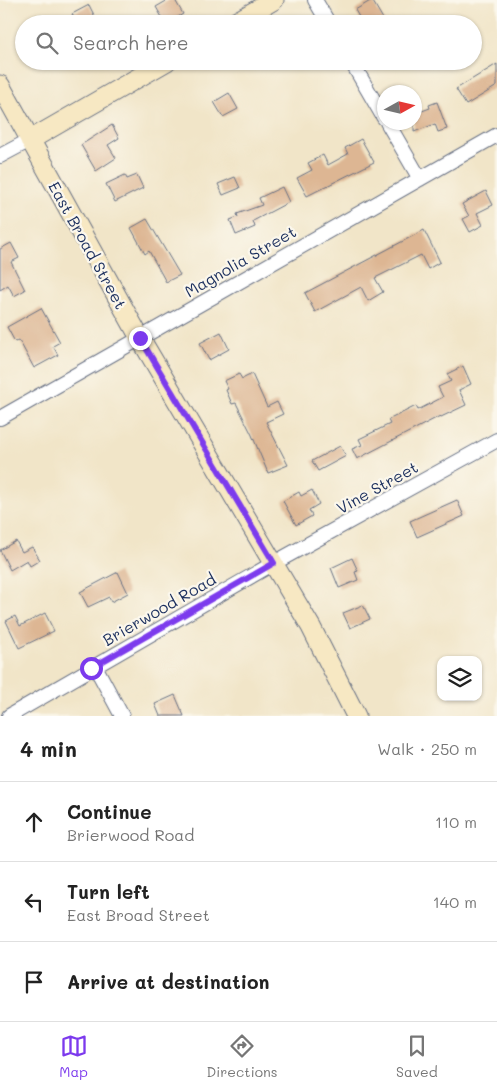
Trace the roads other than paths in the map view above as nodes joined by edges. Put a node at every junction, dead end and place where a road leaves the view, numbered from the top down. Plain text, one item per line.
1 (274, 0) edge
2 (315, 0) edge
3 (248, 15) edge
4 (324, 15) edge
5 (151, 70) edge
6 (356, 70) edge
7 (0, 85) edge
8 (377, 106) edge
9 (392, 130) edge
10 (497, 135) edge
11 (30, 140) junction
12 (0, 156) edge
13 (420, 179) junction
14 (140, 338) junction
15 (0, 418) edge
16 (497, 440) edge
17 (274, 563) junction
18 (95, 666) junction
19 (9, 716) edge
20 (122, 716) edge
21 (356, 716) edge

1 - 3 main road
2 - 4 street
5 - 11 main road
6 - 8 street
7 - 11 main road, East Broad Street
9 - 13 street
10 - 13 street, Magnolia Street
11 - 12 street
11 - 14 main road, East Broad Street
13 - 14 street, Magnolia Street
14 - 15 street, Magnolia Street
14 - 17 main road, East Broad Street
16 - 17 street, Vine Street
17 - 18 street, Brierwood Road
17 - 21 main road, East Broad Street
18 - 19 street, Brierwood Road
18 - 20 street

